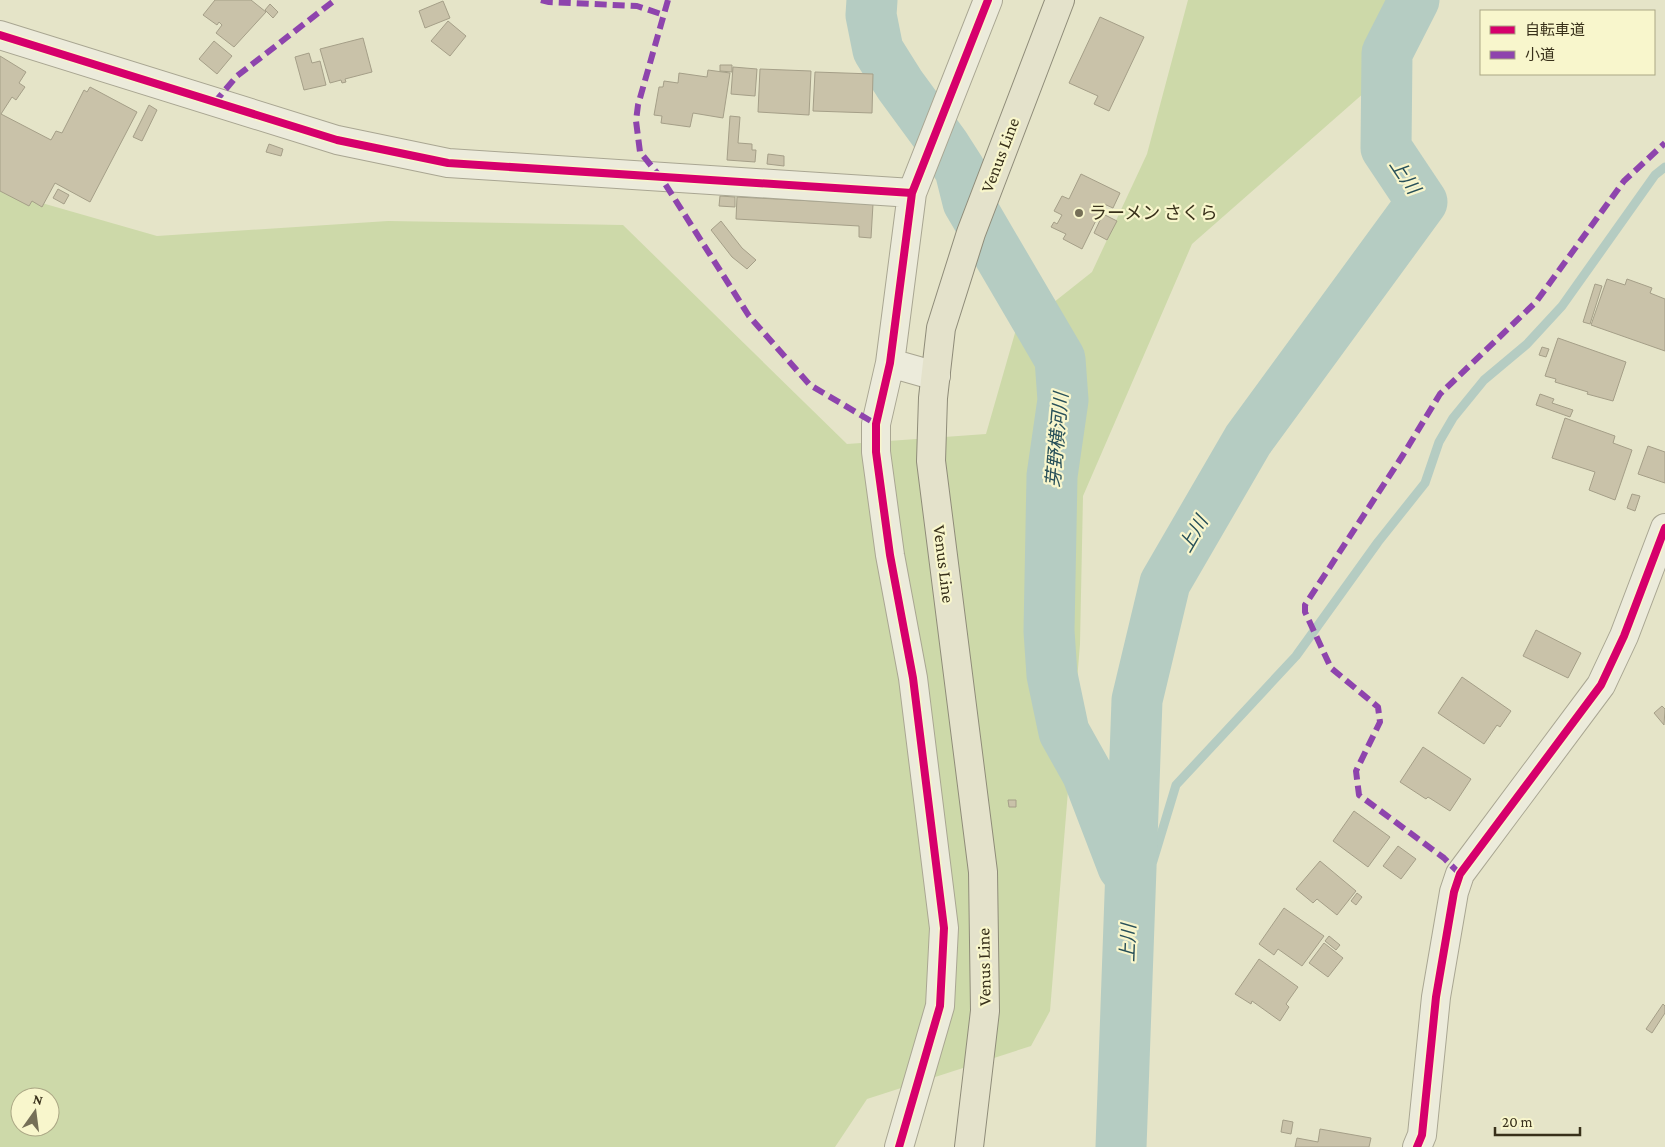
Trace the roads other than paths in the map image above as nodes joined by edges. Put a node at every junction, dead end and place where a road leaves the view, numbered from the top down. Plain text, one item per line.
1 (988, 0) edge
2 (1060, 0) edge
3 (0, 35) edge
4 (915, 186) junction
5 (890, 363) junction
6 (936, 376) junction
7 (1665, 528) edge
8 (899, 1147) edge
9 (969, 1147) edge
10 (1418, 1147) edge

1 - 4 street
2 - 6 main road, Venus Line
3 - 4 street
4 - 5 street
5 - 6 street
5 - 8 street
6 - 9 main road, Venus Line
7 - 10 street

